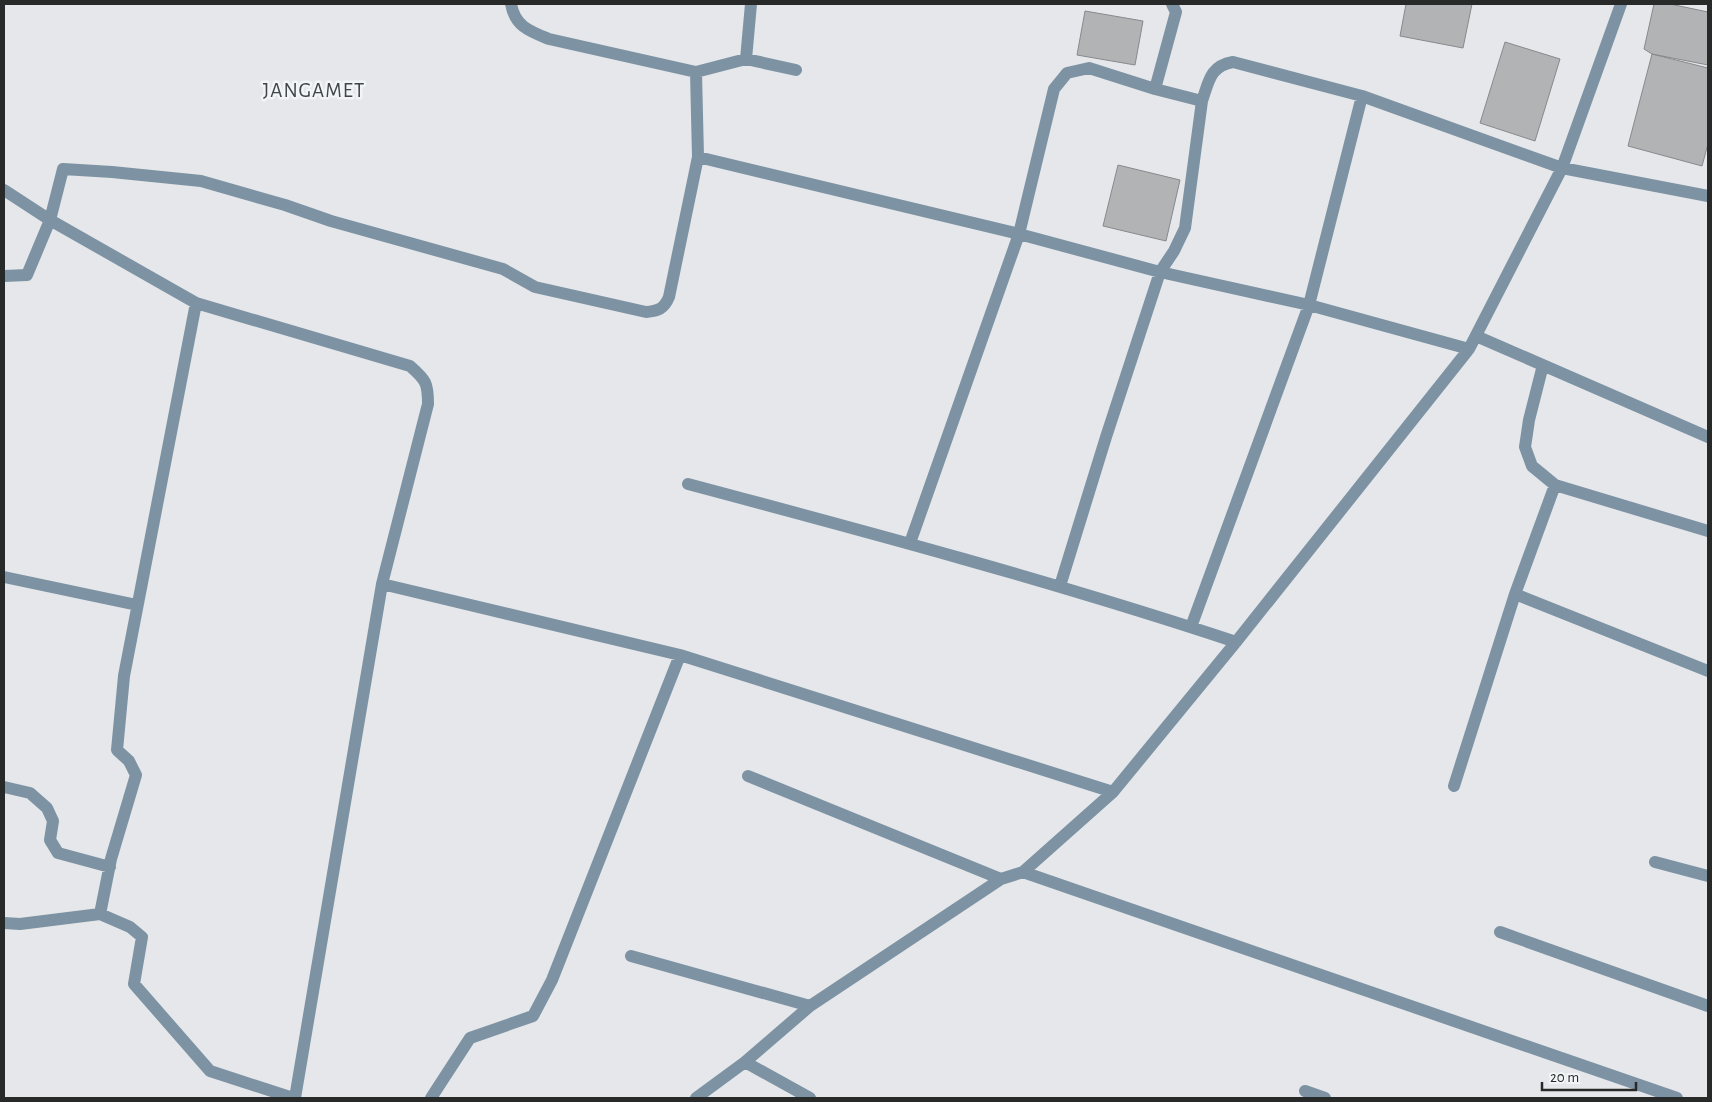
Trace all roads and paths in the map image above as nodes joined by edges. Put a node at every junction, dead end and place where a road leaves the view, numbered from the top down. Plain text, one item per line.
1 (511, 4) edge
2 (751, 4) edge
3 (1172, 4) edge
4 (1621, 4) edge
5 (746, 59) junction
6 (796, 70) dead end
7 (696, 72) junction
8 (1154, 89) junction
9 (1362, 96) junction
10 (1202, 100) junction
11 (698, 157) junction
12 (1562, 168) junction
13 (4, 190) edge
14 (1708, 196) edge
15 (50, 220) junction
16 (1019, 234) junction
17 (1160, 272) junction
18 (4, 276) edge
19 (196, 303) junction
20 (1309, 305) junction
21 (1476, 336) junction
22 (1469, 349) junction
23 (1543, 365) junction
24 (1708, 437) edge
25 (688, 484) dead end
26 (1555, 485) junction
27 (1708, 531) edge
28 (910, 543) junction
29 (4, 577) edge
30 (382, 584) junction
31 (1060, 586) junction
32 (1515, 594) junction
33 (137, 605) junction
34 (1191, 627) junction
35 (1236, 642) junction
36 (680, 655) junction
37 (1708, 671) edge
38 (748, 776) dead end
39 (1454, 786) dead end
40 (4, 787) edge
41 (1113, 792) junction
42 (1655, 862) dead end
43 (110, 866) junction
44 (1023, 872) junction
45 (1708, 876) edge
46 (1000, 879) junction
47 (100, 914) junction
48 (4, 923) edge
49 (1500, 932) dead end
50 (632, 956) dead end
51 (810, 1006) junction
52 (1708, 1006) edge
53 (745, 1062) junction
54 (1304, 1091) dead end
55 (294, 1098) edge
56 (431, 1098) edge
57 (696, 1098) edge
58 (810, 1098) edge
59 (1325, 1098) edge
60 (1676, 1098) edge

1 - 7 street
2 - 5 street
3 - 8 street
4 - 12 street
5 - 6 street
5 - 7 street
7 - 11 street
8 - 10 street
8 - 16 street
9 - 10 street
9 - 12 street
9 - 20 street
10 - 17 street
11 - 15 street
11 - 16 street
12 - 14 street
12 - 21 street
13 - 15 street
15 - 18 street
15 - 19 street
16 - 17 street
16 - 28 street
17 - 20 street
17 - 31 street
19 - 30 street
19 - 33 street
20 - 22 street
20 - 34 street
21 - 22 street
21 - 23 street
22 - 35 street
23 - 24 street
23 - 26 street
25 - 28 street
26 - 27 street
26 - 32 street
28 - 31 street
29 - 33 street
30 - 36 street
30 - 55 street
31 - 34 street
32 - 37 street
32 - 39 street
33 - 43 street
34 - 35 street
35 - 41 street
36 - 41 street
36 - 56 street
38 - 46 street
40 - 43 street
41 - 44 street
42 - 45 street
43 - 47 street
44 - 46 street
44 - 60 street
46 - 51 street
47 - 48 street
47 - 55 street
49 - 52 street
50 - 51 street
51 - 53 street
53 - 57 street
53 - 58 street
54 - 59 street

